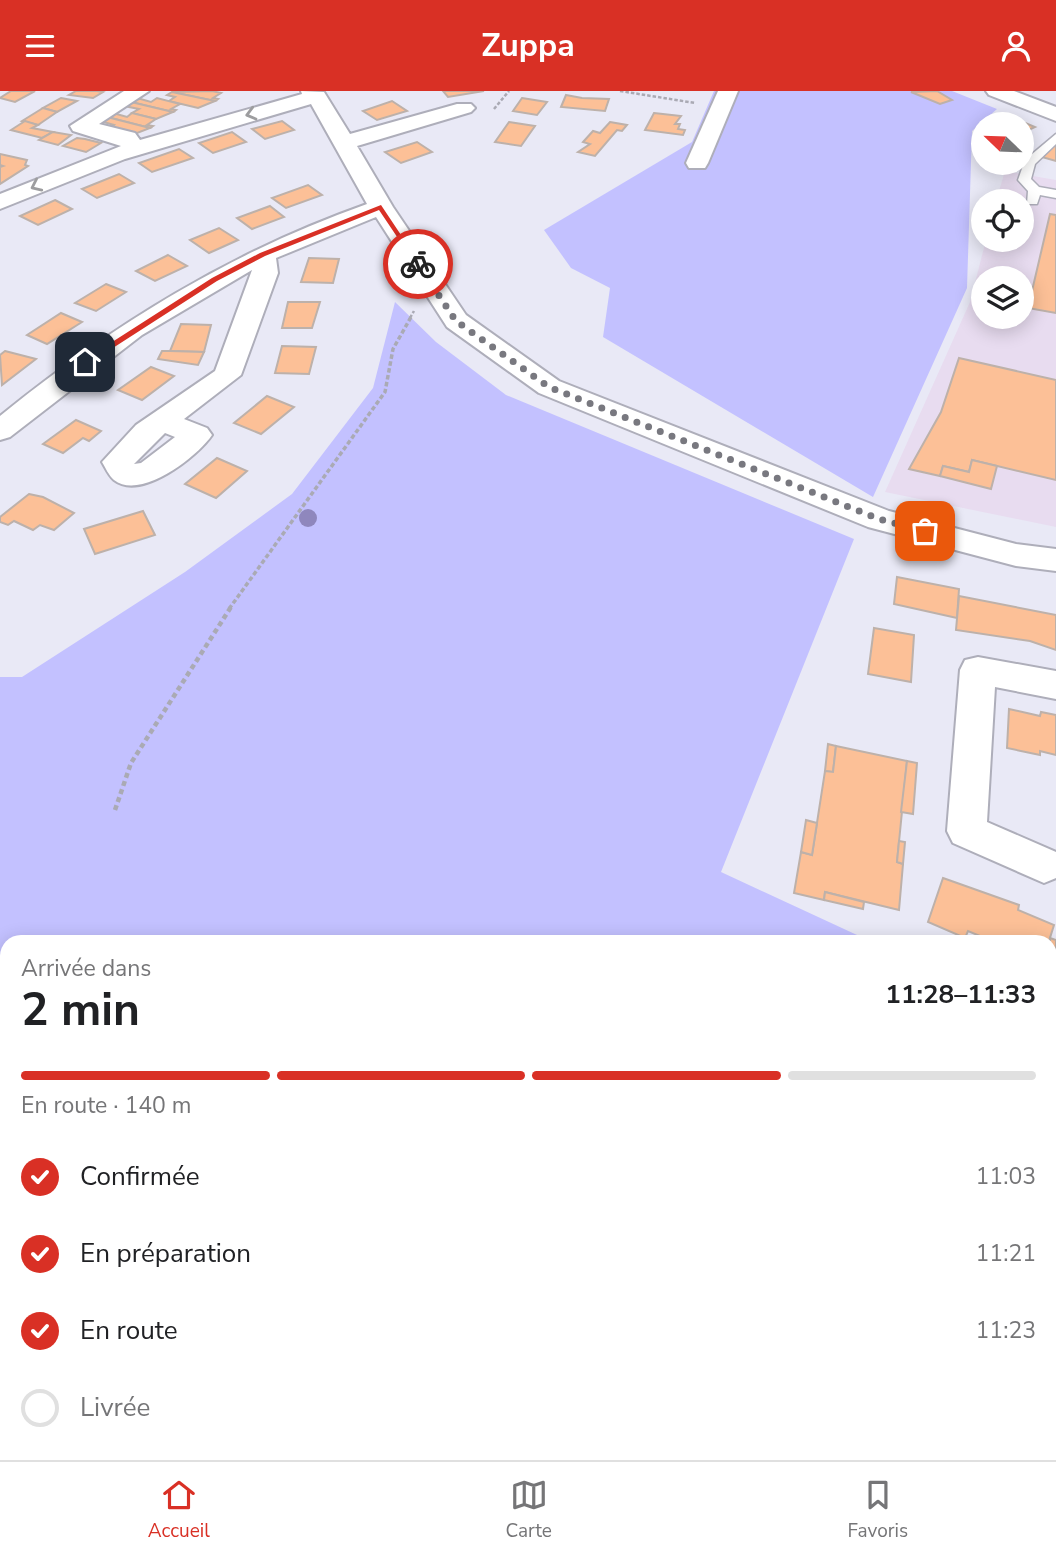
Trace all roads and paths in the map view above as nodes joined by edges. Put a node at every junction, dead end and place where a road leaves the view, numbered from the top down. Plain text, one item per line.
1 (139, 91) edge
2 (620, 91) edge
3 (996, 91) edge
4 (314, 94) edge
5 (725, 99) edge
6 (464, 108) dead end
7 (1056, 115) edge
8 (1056, 138) edge
9 (344, 143) junction
10 (134, 148) junction
11 (696, 163) dead end
12 (1056, 194) edge
13 (0, 202) edge
14 (381, 207) junction
15 (263, 254) junction
16 (415, 310) dead end
17 (162, 421) dead end
18 (0, 431) edge
19 (1056, 560) edge
20 (1056, 685) edge
21 (115, 810) dead end
22 (1044, 865) dead end

1 - 10 street
2 - 5 path
3 - 7 street
4 - 9 street
4 -> 10 street
5 - 11 street
6 - 9 street
8 - 12 lane
9 - 14 street
10 -> 13 street
14 - 15 street
14 - 19 street
15 - 17 street
15 - 18 street
16 - 21 path
20 - 22 street

